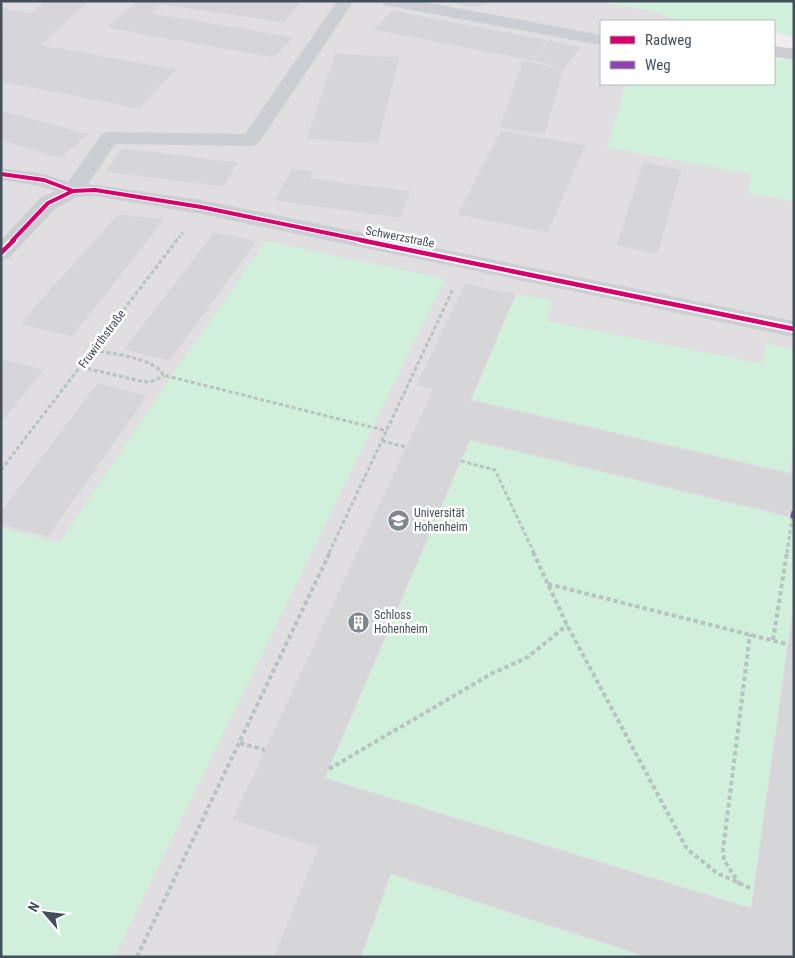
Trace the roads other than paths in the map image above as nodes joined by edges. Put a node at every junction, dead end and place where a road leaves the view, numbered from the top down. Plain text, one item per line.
1 (346, 1) edge
2 (390, 1) edge
3 (600, 40) edge
4 (775, 52) edge
5 (794, 55) edge
6 (1, 174) edge
7 (73, 191) junction
8 (1, 253) edge
9 (794, 329) edge

1 - 7 street
2 - 3 street
4 - 5 street
6 - 7 street, Schwerzstraße
7 - 8 street
7 - 9 street, Schwerzstraße

